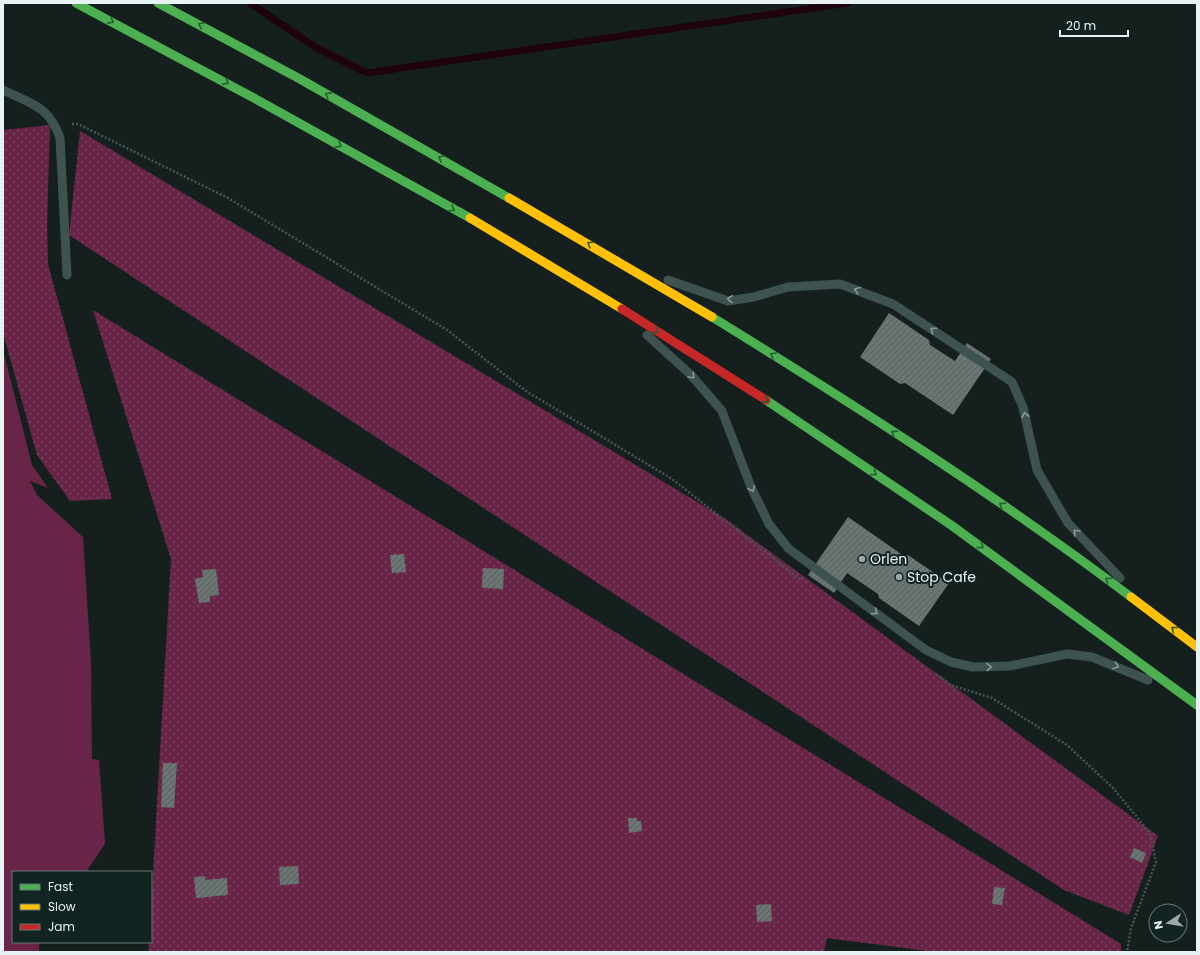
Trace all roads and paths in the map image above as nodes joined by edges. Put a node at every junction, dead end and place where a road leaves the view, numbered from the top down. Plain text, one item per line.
1 (76, 3) edge
2 (158, 3) edge
3 (3, 90) edge
4 (54, 123) junction
5 (624, 264) junction
6 (67, 275) dead end
7 (611, 302) junction
8 (802, 581) dead end
9 (1151, 611) junction
10 (1197, 647) edge
11 (932, 672) dead end
12 (1197, 705) edge
13 (1127, 952) edge

1 -> 7 highway
5 -> 2 highway
3 - 4 lane
4 - 6 lane
4 - 8 path
9 -> 5 highway
9 -> 5 lane
7 -> 12 highway
7 -> 12 lane
10 -> 9 highway
11 - 13 path

